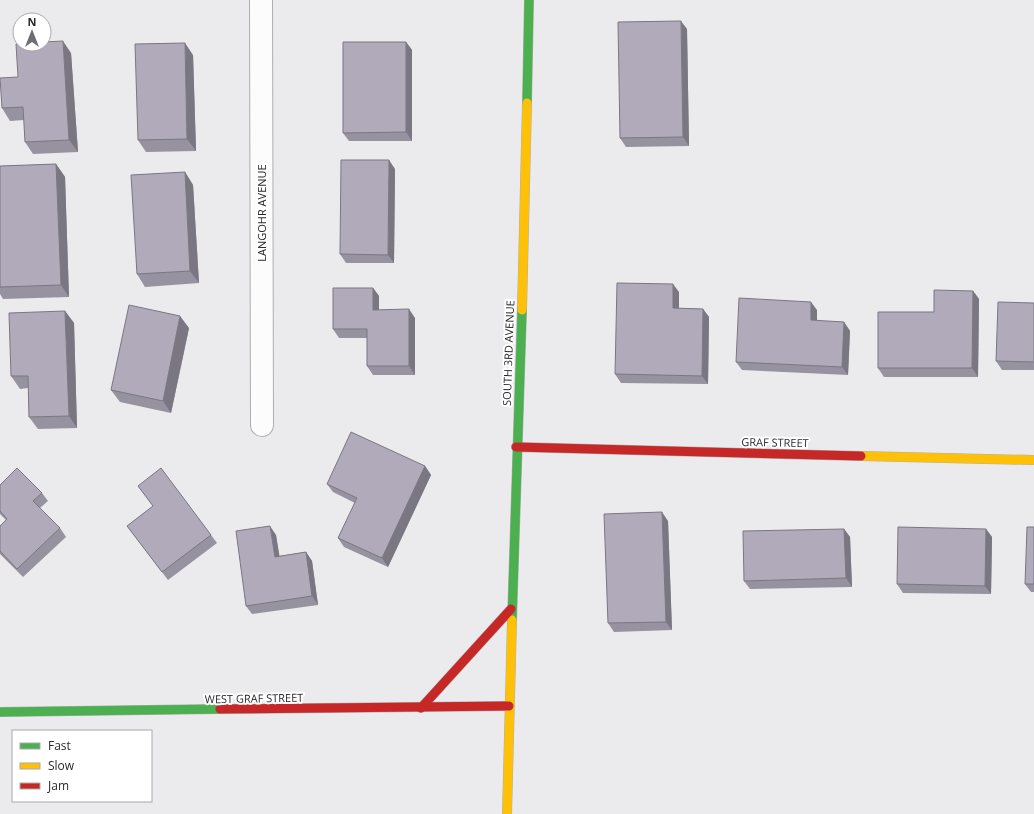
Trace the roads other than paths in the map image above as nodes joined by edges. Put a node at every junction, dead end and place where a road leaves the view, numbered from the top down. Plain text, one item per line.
1 (261, 0) edge
2 (529, 0) edge
3 (262, 425) dead end
4 (516, 447) junction
5 (1034, 460) edge
6 (511, 609) junction
7 (509, 706) junction
8 (421, 708) junction
9 (0, 712) edge
10 (506, 814) edge

1 - 3 street, LANGOHR AVENUE
2 - 4 main road, SOUTH 3RD AVENUE
4 - 5 main road, GRAF STREET
4 - 6 main road, SOUTH 3RD AVENUE
6 - 7 main road, SOUTH 3RD AVENUE
6 - 8 main road
7 - 8 main road, WEST GRAF STREET
7 - 10 main road, SOUTH 3RD AVENUE
8 - 9 main road, WEST GRAF STREET

